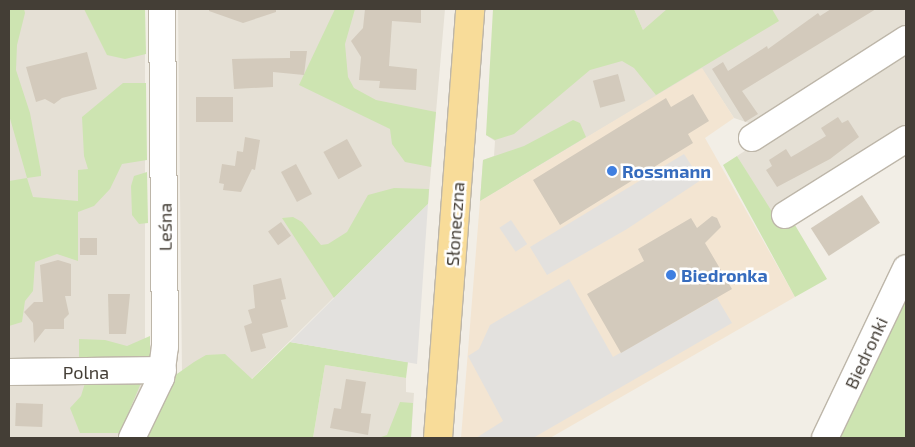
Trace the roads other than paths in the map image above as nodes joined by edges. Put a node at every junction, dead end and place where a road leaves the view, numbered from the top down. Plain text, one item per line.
1 (162, 9) edge
2 (470, 9) edge
3 (906, 39) edge
4 (752, 138) dead end
5 (906, 139) edge
6 (785, 215) dead end
7 (906, 268) edge
8 (163, 370) junction
9 (9, 372) edge
10 (132, 438) edge
11 (438, 438) edge
12 (825, 438) edge

1 - 8 street, Leśna
2 - 11 main road, Słoneczna
3 - 4 street
5 - 6 street
7 - 12 street, Biedronki
8 - 9 street, Polna
8 - 10 street, Leśna

